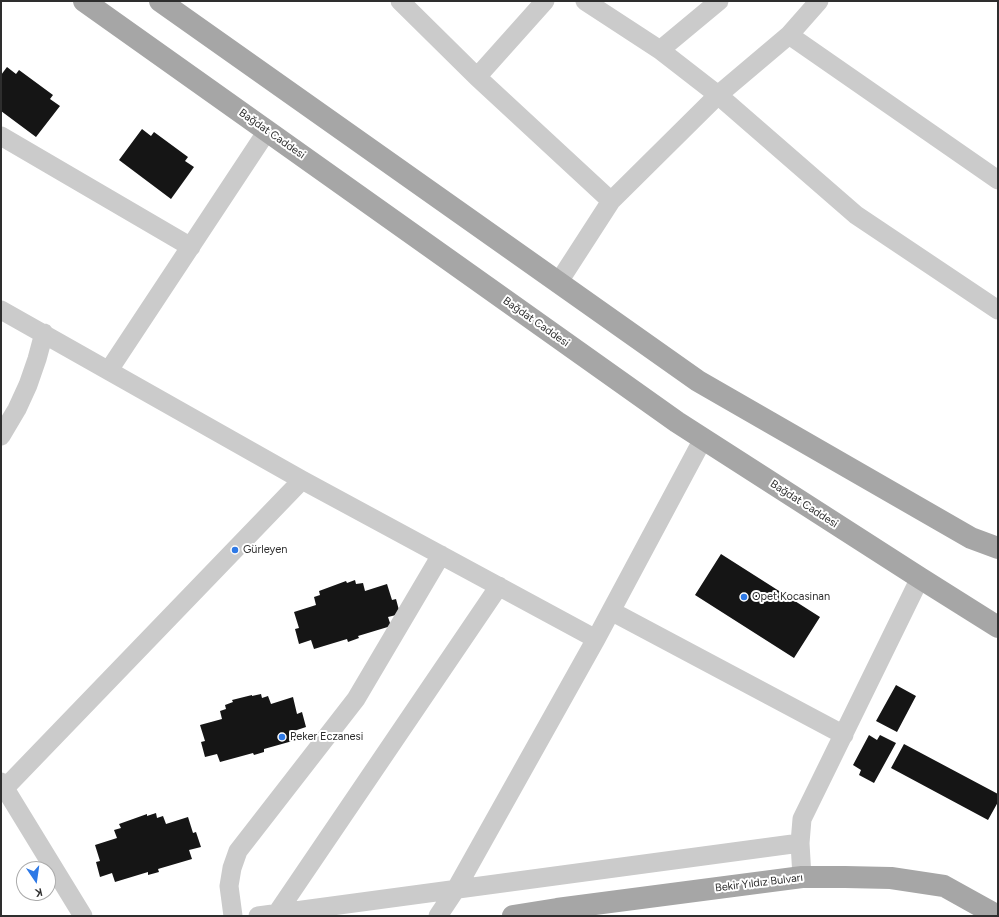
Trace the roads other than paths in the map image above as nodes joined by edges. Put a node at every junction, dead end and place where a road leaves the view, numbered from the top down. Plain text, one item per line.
1 (84, 1) edge
2 (160, 1) edge
3 (400, 1) edge
4 (545, 1) edge
5 (585, 1) edge
6 (719, 1) edge
7 (819, 1) edge
8 (789, 35) junction
9 (660, 50) junction
10 (477, 76) junction
11 (718, 95) junction
12 (267, 131) junction
13 (1, 136) edge
14 (998, 180) edge
15 (611, 201) junction
16 (191, 247) junction
17 (558, 283) junction
18 (1, 310) edge
19 (998, 310) edge
20 (44, 333) junction
21 (109, 370) junction
22 (1, 436) edge
23 (703, 439) junction
24 (302, 480) junction
25 (971, 538) junction
26 (998, 538) edge
27 (998, 548) edge
28 (441, 555) junction
29 (920, 578) junction
30 (499, 586) junction
31 (611, 611) junction
32 (998, 627) edge
33 (596, 639) junction
34 (844, 735) junction
35 (2, 786) edge
36 (800, 843) junction
37 (802, 878) junction
38 (456, 889) junction
39 (277, 913) junction
40 (82, 916) edge
41 (233, 916) edge
42 (258, 916) edge
43 (438, 916) edge
44 (513, 916) edge
45 (998, 916) edge

1 - 12 main road, Bağdat Caddesi
2 - 17 main road
3 - 10 street
4 - 10 street
5 - 9 street
6 - 9 street
7 - 8 street
8 - 11 street
8 - 14 street
9 - 11 street
10 - 15 street
11 - 15 street
11 - 19 street
12 - 16 street
12 - 23 main road, Bağdat Caddesi
13 - 16 street
15 - 17 street
16 - 21 street
17 - 25 main road
18 - 20 street
20 - 21 street
20 - 22 street
21 - 24 street
23 - 29 main road, Bağdat Caddesi
23 - 31 street
24 - 28 street
24 - 35 street
25 - 26 main road
25 - 27 main road
28 - 30 street
28 - 41 street
29 - 32 main road, Bağdat Caddesi
29 - 34 street
30 - 33 street
30 - 39 street
31 - 33 street
31 - 34 street
33 - 38 street
34 - 36 street
35 - 40 street
36 - 37 street
36 - 38 street
37 - 44 main road, Bekir Yıldız Bulvarı
37 - 45 main road, Bekir Yıldız Bulvarı
38 - 39 street
38 - 43 street
39 - 42 street

